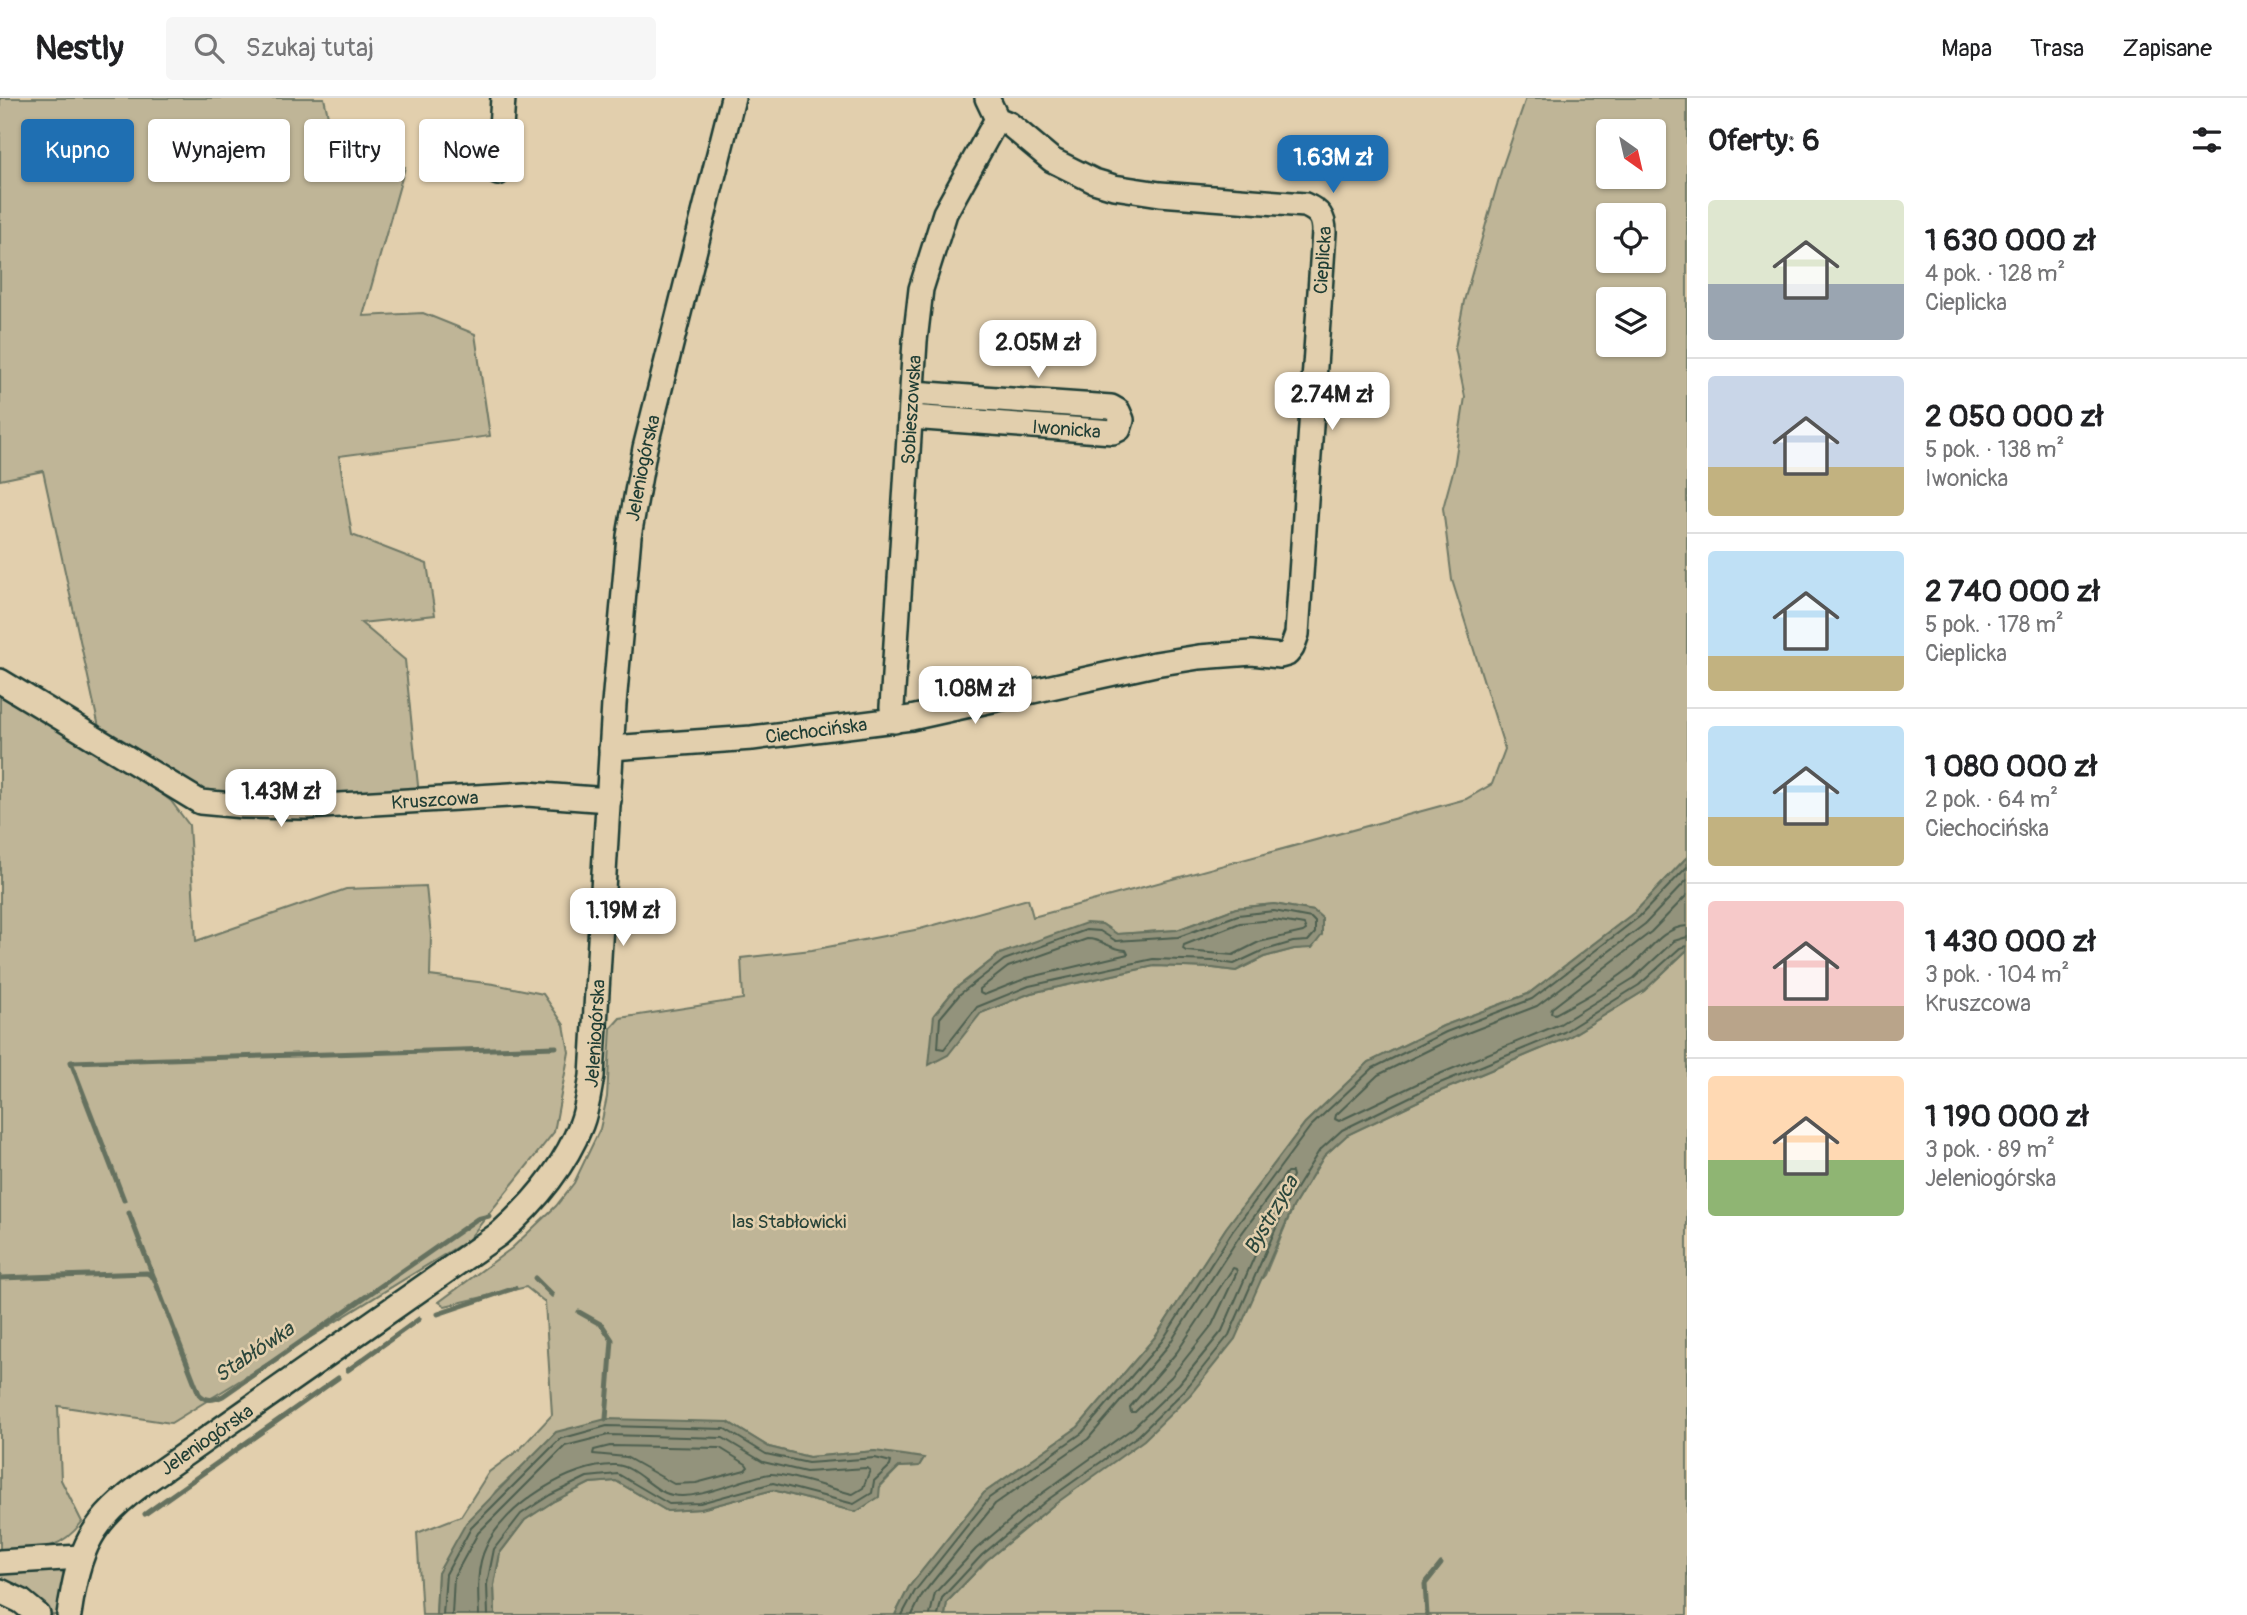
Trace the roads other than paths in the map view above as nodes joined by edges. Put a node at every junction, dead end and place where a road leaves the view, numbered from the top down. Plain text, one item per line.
1 (503, 98) edge
2 (733, 98) edge
3 (992, 108) edge
4 (502, 119) edge
5 (913, 393) junction
6 (911, 417) junction
7 (1297, 636) joint
8 (0, 681) edge
9 (894, 721) junction
10 (611, 748) junction
11 (609, 800) junction
12 (80, 1557) junction
13 (0, 1562) edge
14 (0, 1591) edge
15 (38, 1615) edge
16 (69, 1615) edge

1 - 4 street
2 - 10 street, Jeleniogórska
3 - 5 street, Sobieszowska
3 - 7 street, Cieplicka
5 - 6 street, Sobieszowska
5 - 6 street, Iwonicka
6 - 9 street, Sobieszowska
7 - 9 street, Ciechocińska
8 - 11 street, Kruszcowa
9 - 10 street, Ciechocińska
10 - 11 street, Jeleniogórska
11 - 12 street, Jeleniogórska
12 - 13 street
12 - 16 street, Jeleniogórska
14 - 15 street

